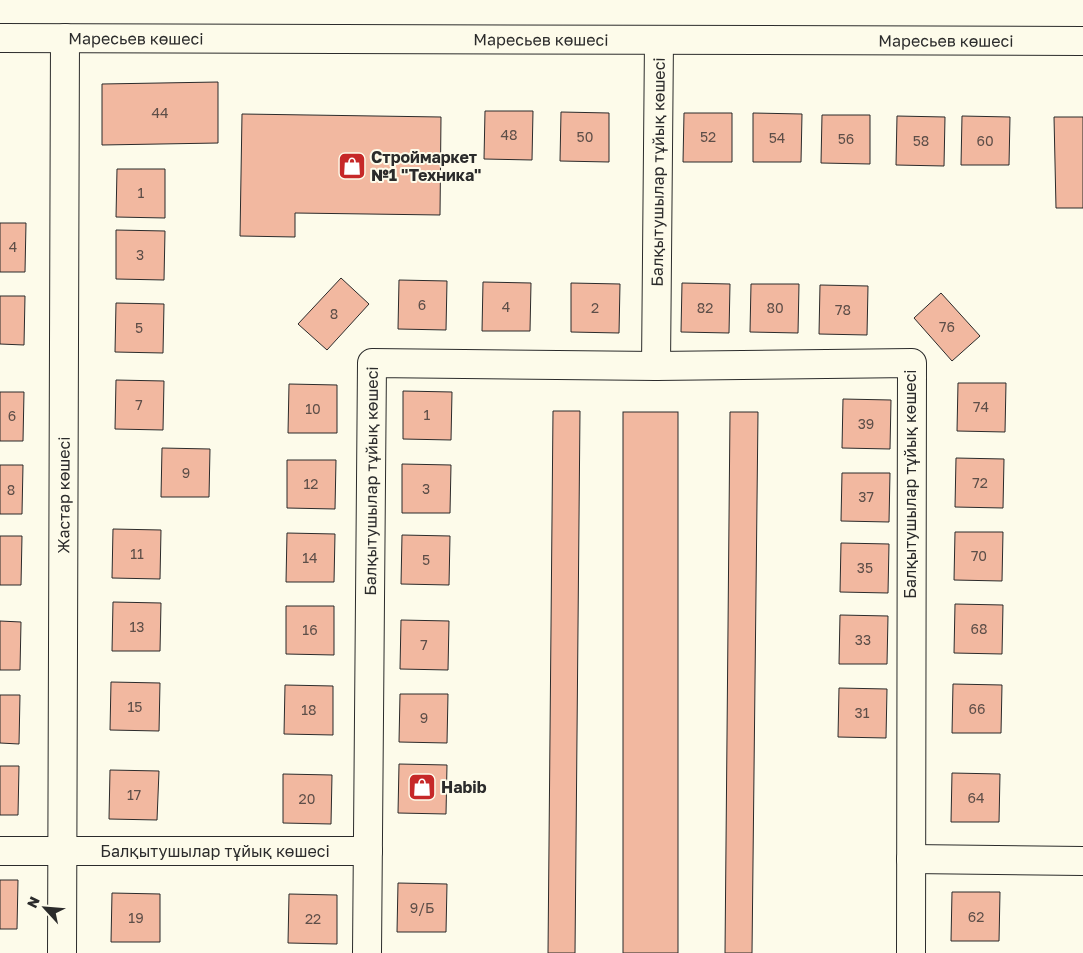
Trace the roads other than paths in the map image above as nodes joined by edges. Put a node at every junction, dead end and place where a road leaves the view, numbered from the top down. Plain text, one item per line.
1 (0, 38) edge
2 (64, 38) junction
3 (659, 40) junction
4 (1083, 41) edge
5 (656, 366) junction
6 (0, 851) edge
7 (368, 851) junction
8 (62, 852) junction
9 (911, 859) junction
10 (1083, 860) edge
11 (62, 953) edge
12 (367, 953) edge
13 (911, 953) edge

1 - 2 street, Маресьев көшесі
2 - 3 street, Маресьев көшесі
2 - 8 street, Жастар көшесі
3 - 4 street, Маресьев көшесі
3 - 5 street, Балқытушылар тұйық көшесі
5 - 7 street, Балқытушылар тұйық көшесі
5 - 9 street, Балқытушылар тұйық көшесі
6 - 8 street, Балқытушылар тұйық көшесі
7 - 8 street, Балқытушылар тұйық көшесі
7 - 12 street, Балқытушылар тұйық көшесі
8 - 11 street, Жастар көшесі
9 - 10 street
9 - 13 street, Балқытушылар тұйық көшесі

